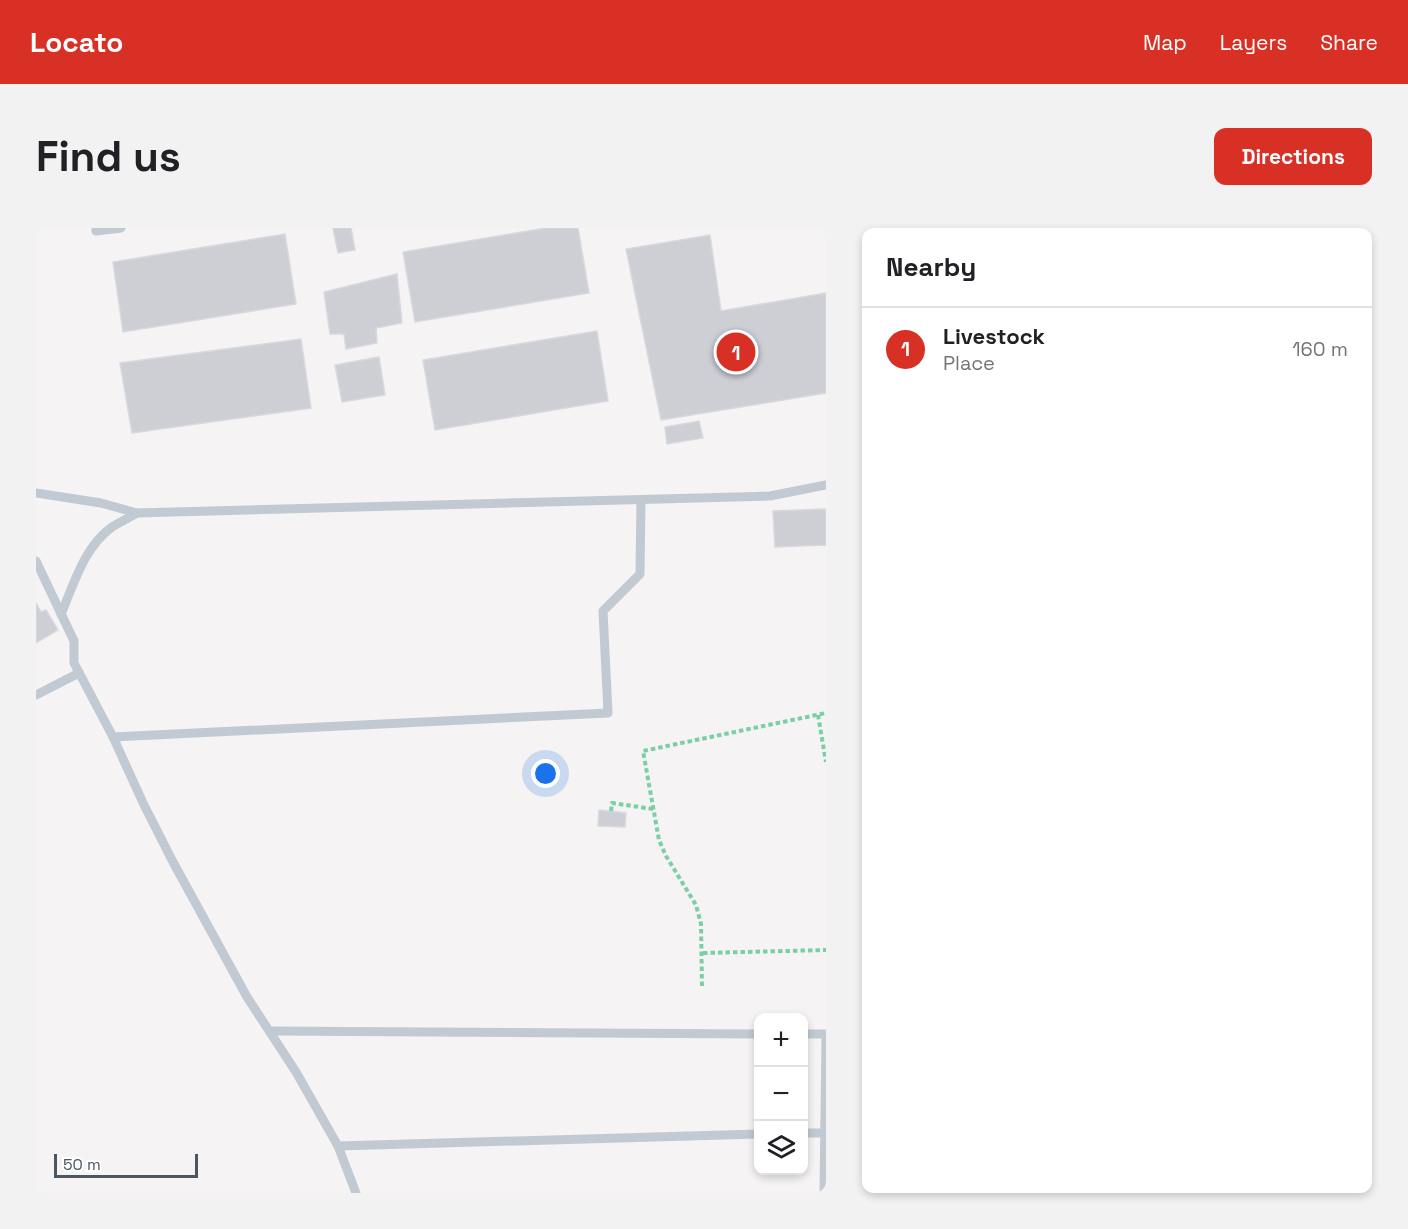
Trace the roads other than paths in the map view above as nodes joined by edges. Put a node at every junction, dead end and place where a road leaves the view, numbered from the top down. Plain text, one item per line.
1 (96, 228) edge
2 (121, 228) edge
3 (826, 485) edge
4 (36, 493) edge
5 (641, 500) junction
6 (137, 513) junction
7 (36, 561) edge
8 (61, 614) junction
9 (79, 673) junction
10 (36, 695) edge
11 (113, 737) junction
12 (270, 1031) junction
13 (754, 1034) edge
14 (808, 1034) edge
15 (826, 1036) edge
16 (808, 1133) edge
17 (825, 1133) edge
18 (754, 1134) edge
19 (338, 1146) junction
20 (356, 1193) edge
21 (824, 1193) edge

1 - 2 lane
3 - 5 lane
4 - 6 lane
5 - 6 lane
5 - 11 lane
6 - 8 lane
7 - 8 lane
8 - 9 lane
9 - 10 lane
9 - 11 lane
11 - 12 lane
12 - 13 lane
12 - 19 lane
14 - 15 lane
15 - 17 lane
16 - 17 lane
17 - 21 lane
18 - 19 lane
19 - 20 lane

